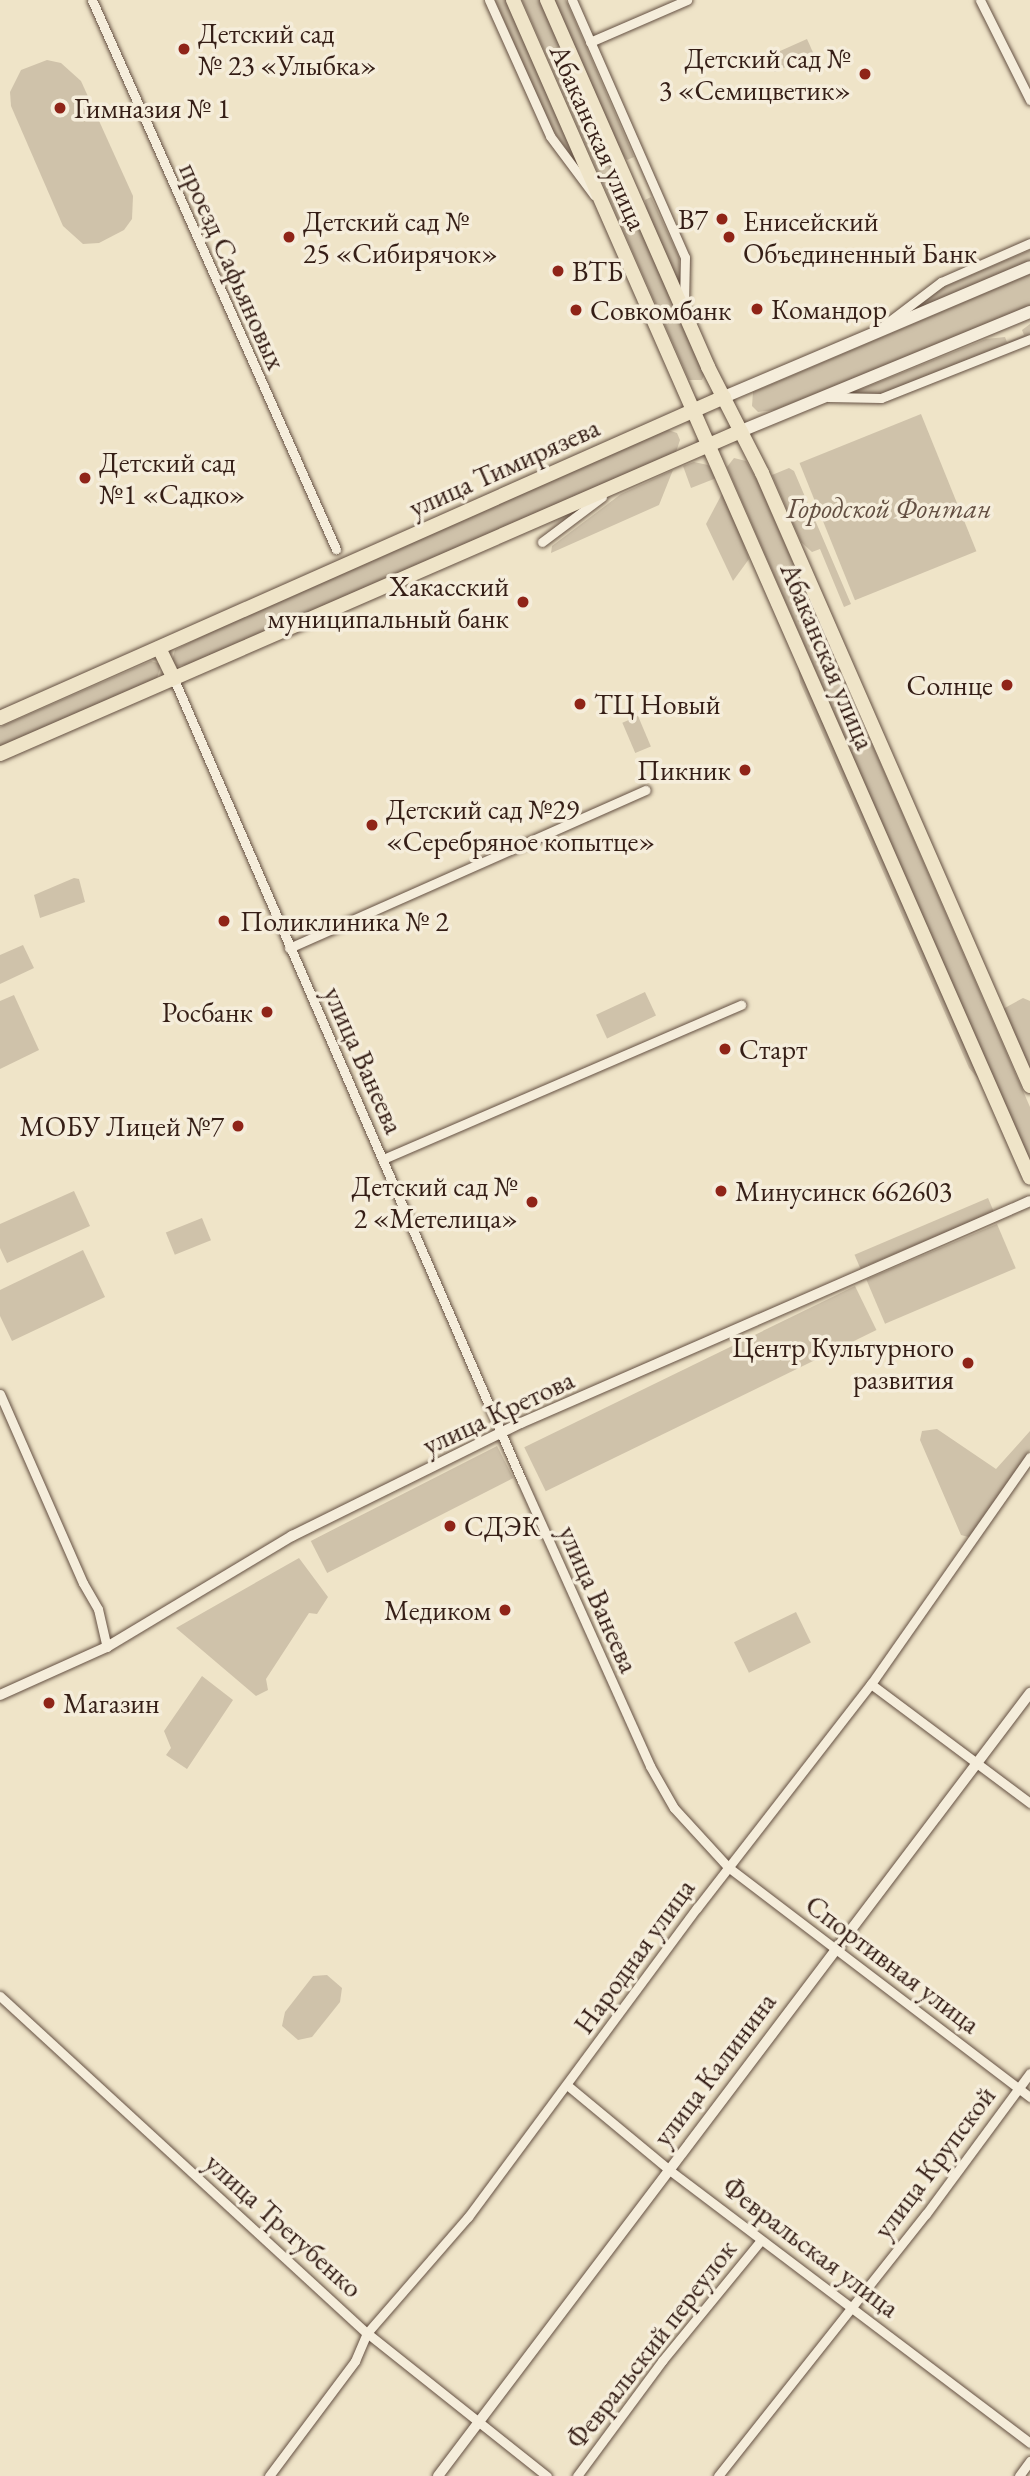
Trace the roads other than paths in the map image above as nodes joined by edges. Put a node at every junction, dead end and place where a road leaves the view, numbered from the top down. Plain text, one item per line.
1 (92, 0) edge
2 (489, 0) edge
3 (513, 0) edge
4 (547, 0) edge
5 (572, 0) edge
6 (687, 0) edge
7 (980, 0) edge
8 (590, 42) junction
9 (1030, 100) edge
10 (603, 207) junction
11 (1030, 243) edge
12 (1030, 267) edge
13 (683, 310) junction
14 (1030, 312) edge
15 (874, 333) junction
16 (1030, 339) edge
17 (723, 397) junction
18 (819, 397) junction
19 (693, 410) junction
20 (741, 431) junction
21 (710, 445) junction
22 (619, 484) junction
23 (542, 542) dead end
24 (336, 549) dead end
25 (159, 648) junction
26 (173, 677) junction
27 (0, 718) edge
28 (0, 754) edge
29 (646, 790) dead end
30 (289, 948) junction
31 (741, 1005) dead end
32 (1030, 1086) edge
33 (383, 1159) junction
34 (1030, 1178) edge
35 (1030, 1201) edge
36 (0, 1394) edge
37 (502, 1434) junction
38 (1030, 1457) edge
39 (107, 1647) junction
40 (871, 1684) junction
41 (1030, 1693) edge
42 (0, 1695) edge
43 (979, 1764) junction
44 (1030, 1803) edge
45 (728, 1867) junction
46 (835, 1947) junction
47 (0, 1996) edge
48 (1030, 2073) edge
49 (567, 2085) junction
50 (1018, 2088) junction
51 (1030, 2097) edge
52 (668, 2169) junction
53 (761, 2240) junction
54 (851, 2305) junction
55 (367, 2333) junction
56 (478, 2423) junction
57 (1030, 2443) edge
58 (1030, 2461) edge
59 (269, 2476) edge
60 (438, 2476) edge
61 (547, 2476) edge
62 (577, 2476) edge
63 (718, 2476) edge
64 (1019, 2476) edge

1 - 24 street, проезд Сафьяновых
2 - 10 street
3 - 10 main road, Абаканская улица
4 - 13 main road, Абаканская улица
5 - 8 street
6 - 8 street
7 - 9 street
8 - 13 street
10 - 19 main road, Абаканская улица
11 - 15 street
12 - 15 main road, улица Тимирязева
13 - 17 main road, Абаканская улица
14 - 18 main road
15 - 17 main road, улица Тимирязева
16 - 18 street
17 - 19 main road, улица Тимирязева
17 - 20 main road, Абаканская улица
18 - 20 main road
19 - 21 main road, Абаканская улица
19 - 25 main road, улица Тимирязева
20 - 21 main road
20 - 32 main road, Абаканская улица
21 - 22 main road
21 - 34 main road, Абаканская улица
22 - 23 street
22 - 26 main road
25 - 26 main road
25 - 27 main road, улица Тимирязева
26 - 28 main road
26 - 30 street, улица Ванеева
29 - 30 street
30 - 33 street, улица Ванеева
31 - 33 street
33 - 37 street, улица Ванеева
35 - 37 street, улица Кретова
36 - 39 street
37 - 39 street, улица Кретова
37 - 45 street, улица Ванеева
38 - 40 street, Народная улица
39 - 42 street, улица Кретова
40 - 43 street
40 - 45 street, Народная улица
41 - 43 street, улица Калинина
43 - 44 street
43 - 46 street, улица Калинина
45 - 46 street, Спортивная улица
45 - 49 street, Народная улица
46 - 50 street, Спортивная улица
46 - 52 street, улица Калинина
47 - 55 street, улица Трегубенко
48 - 50 street, улица Крупской
49 - 52 street, Февральская улица
49 - 55 street, Народная улица
50 - 51 street, Спортивная улица
50 - 54 street, улица Крупской
52 - 53 street, Февральская улица
52 - 56 street, улица Калинина
53 - 54 street, Февральская улица
53 - 62 street, Февральский переулок
54 - 57 street, Февральская улица
54 - 63 street, улица Крупской
55 - 56 street, улица Трегубенко
55 - 59 street, Народная улица
56 - 60 street, улица Калинина
56 - 61 street, улица Трегубенко
58 - 64 street

